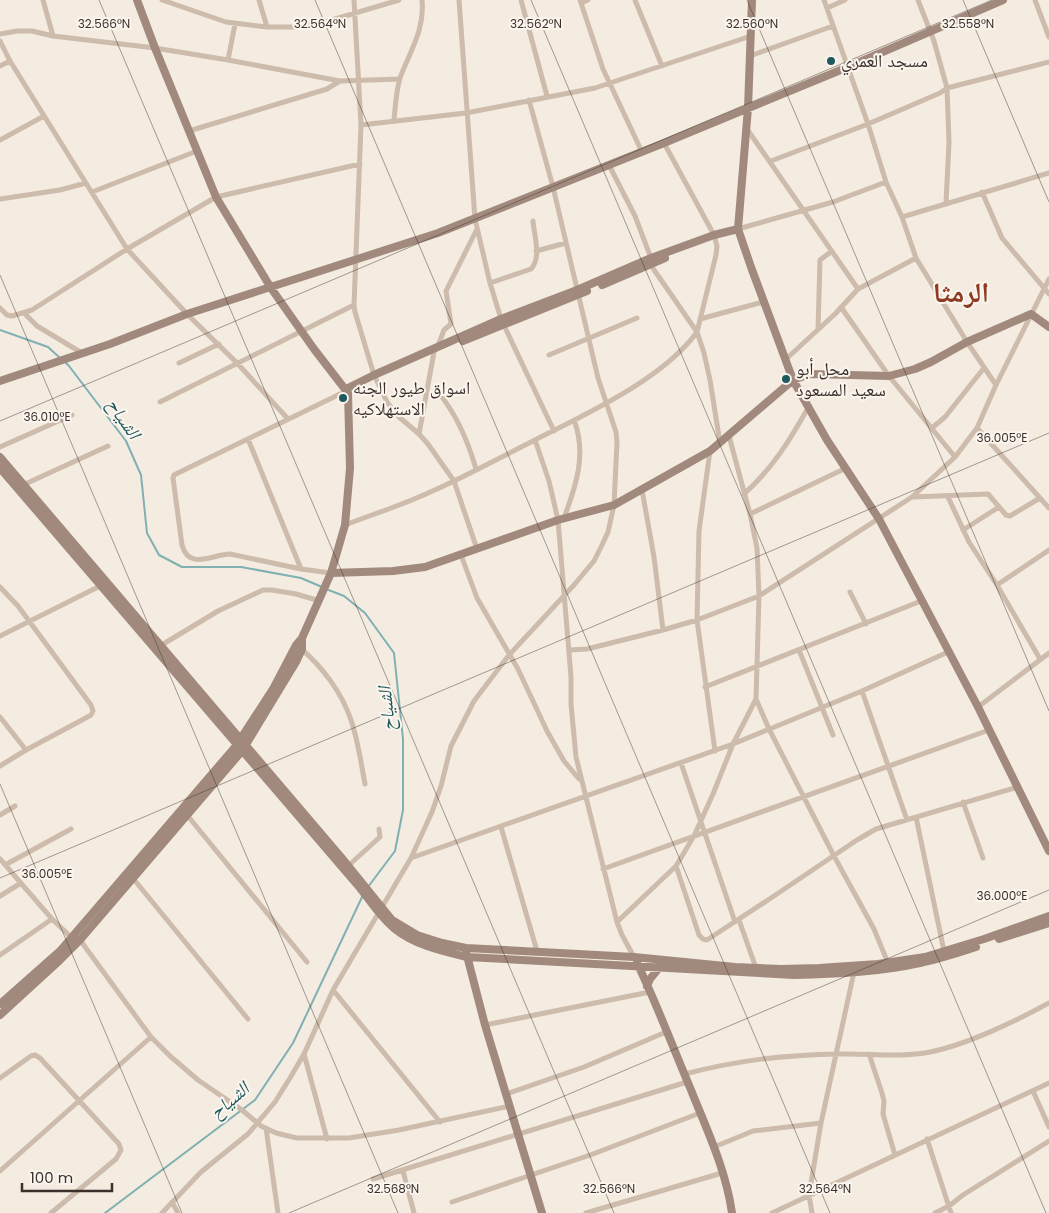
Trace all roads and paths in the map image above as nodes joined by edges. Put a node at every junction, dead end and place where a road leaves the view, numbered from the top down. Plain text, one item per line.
1 (43, 0) edge
2 (138, 0) edge
3 (162, 0) edge
4 (259, 0) edge
5 (354, 0) edge
6 (399, 0) edge
7 (422, 0) edge
8 (459, 0) edge
9 (521, 0) edge
10 (588, 0) edge
11 (636, 0) edge
12 (752, 0) edge
13 (824, 0) edge
14 (845, 0) edge
15 (918, 0) edge
16 (1003, 0) edge
17 (1035, 0) edge
18 (580, 2) edge
19 (827, 8) junction
20 (356, 13) junction
21 (235, 24) junction
22 (833, 26) junction
23 (266, 27) junction
24 (930, 32) junction
25 (0, 34) edge
26 (53, 36) junction
27 (751, 36) junction
28 (1049, 37) edge
29 (0, 41) edge
30 (155, 48) junction
31 (750, 56) junction
32 (228, 60) junction
33 (10, 61) junction
34 (1049, 62) edge
35 (0, 66) edge
36 (662, 66) junction
37 (848, 67) junction
38 (400, 79) junction
39 (340, 81) junction
40 (358, 81) junction
41 (610, 83) junction
42 (947, 88) junction
43 (547, 96) junction
44 (529, 100) junction
45 (748, 108) junction
46 (466, 113) junction
47 (44, 116) junction
48 (394, 121) junction
49 (868, 124) junction
50 (361, 125) junction
51 (746, 127) junction
52 (189, 131) junction
53 (0, 140) edge
54 (664, 143) junction
55 (197, 152) junction
56 (642, 152) junction
57 (771, 162) junction
58 (360, 164) junction
59 (609, 165) junction
60 (1049, 173) edge
61 (886, 182) junction
62 (86, 183) junction
63 (553, 187) junction
64 (92, 192) junction
65 (982, 192) junction
66 (216, 197) junction
67 (0, 199) edge
68 (946, 202) junction
69 (804, 210) junction
70 (902, 217) junction
71 (475, 219) junction
72 (532, 221) dead end
73 (477, 228) junction
74 (738, 229) junction
75 (716, 236) junction
76 (566, 243) junction
77 (126, 249) junction
78 (536, 251) junction
79 (832, 251) junction
80 (916, 258) junction
81 (355, 260) junction
82 (650, 261) junction
83 (1049, 279) edge
84 (490, 283) junction
85 (271, 288) junction
86 (1045, 288) junction
87 (858, 289) junction
88 (578, 292) junction
89 (1049, 294) edge
90 (763, 302) junction
91 (354, 305) junction
92 (0, 308) edge
93 (841, 308) junction
94 (24, 313) junction
95 (187, 314) junction
96 (1031, 314) junction
97 (637, 318) dead end
98 (700, 319) junction
99 (502, 322) junction
100 (1049, 327) edge
101 (818, 330) junction
102 (301, 332) junction
103 (697, 332) junction
104 (588, 338) junction
105 (967, 342) junction
106 (219, 344) junction
107 (436, 349) junction
108 (82, 353) junction
109 (549, 355) dead end
110 (785, 360) junction
111 (179, 363) dead end
112 (238, 364) junction
113 (984, 368) junction
114 (889, 376) junction
115 (374, 377) junction
116 (793, 380) junction
117 (0, 381) edge
118 (996, 385) junction
119 (345, 392) junction
120 (438, 392) dead end
121 (160, 402) dead end
122 (606, 404) junction
123 (808, 408) junction
124 (72, 415) dead end
125 (288, 419) junction
126 (574, 420) junction
127 (932, 428) junction
128 (977, 428) junction
129 (554, 430) junction
130 (419, 434) junction
131 (728, 436) junction
132 (248, 439) junction
133 (535, 440) junction
134 (720, 443) junction
135 (108, 446) dead end
136 (0, 447) edge
137 (710, 451) junction
138 (955, 456) junction
139 (0, 457) edge
140 (846, 468) junction
141 (1, 470) edge
142 (476, 470) junction
143 (454, 481) junction
144 (23, 485) junction
145 (642, 490) junction
146 (744, 494) junction
147 (912, 497) junction
148 (948, 497) junction
149 (1040, 498) junction
150 (614, 505) junction
151 (999, 507) junction
152 (1049, 508) edge
153 (750, 514) junction
154 (561, 519) junction
155 (879, 519) junction
156 (345, 525) junction
157 (963, 530) junction
158 (477, 549) junction
159 (1049, 550) edge
160 (461, 555) junction
161 (301, 569) junction
162 (330, 576) junction
163 (104, 584) junction
164 (997, 586) junction
165 (0, 587) edge
166 (850, 592) dead end
167 (564, 596) junction
168 (759, 596) junction
169 (321, 599) junction
170 (922, 601) junction
171 (697, 620) junction
172 (28, 622) junction
173 (866, 624) junction
174 (663, 630) junction
175 (0, 636) edge
176 (160, 646) junction
177 (299, 647) junction
178 (569, 650) junction
179 (799, 650) junction
180 (948, 652) junction
181 (1049, 652) edge
182 (509, 655) junction
183 (1040, 659) junction
184 (756, 667) junction
185 (705, 687) junction
186 (862, 691) junction
187 (756, 699) junction
188 (822, 707) junction
189 (978, 707) junction
190 (0, 717) edge
191 (769, 729) junction
192 (989, 730) junction
193 (833, 735) dead end
194 (733, 744) junction
195 (241, 745) junction
196 (26, 750) junction
197 (714, 751) junction
198 (681, 763) junction
199 (0, 766) edge
200 (889, 767) junction
201 (581, 781) junction
202 (365, 784) dead end
203 (1018, 787) junction
204 (586, 796) junction
205 (804, 796) junction
206 (963, 802) junction
207 (15, 806) dead end
208 (0, 815) edge
209 (188, 815) junction
210 (916, 818) junction
211 (906, 820) junction
212 (700, 822) junction
213 (501, 826) junction
214 (71, 829) dead end
215 (379, 829) dead end
216 (704, 833) junction
217 (694, 836) junction
218 (1049, 851) edge
219 (834, 856) junction
220 (411, 858) junction
221 (983, 858) dead end
222 (0, 859) edge
223 (5, 865) junction
224 (348, 866) junction
225 (676, 866) junction
226 (603, 869) junction
227 (132, 877) junction
228 (21, 883) junction
229 (362, 887) junction
230 (0, 896) edge
231 (380, 910) junction
232 (1049, 916) edge
233 (52, 919) junction
234 (737, 921) junction
235 (617, 922) junction
236 (1049, 922) edge
237 (76, 939) junction
238 (537, 951) junction
239 (944, 951) junction
240 (953, 951) junction
241 (466, 952) junction
242 (0, 955) edge
243 (634, 957) junction
244 (307, 962) dead end
245 (888, 963) junction
246 (638, 966) junction
247 (660, 968) junction
248 (756, 968) junction
249 (854, 972) junction
250 (649, 989) junction
251 (333, 990) junction
252 (1049, 1003) edge
253 (0, 1004) edge
254 (0, 1014) edge
255 (248, 1019) dead end
256 (486, 1025) junction
257 (666, 1032) junction
258 (151, 1037) junction
259 (304, 1054) junction
260 (835, 1054) junction
261 (869, 1054) junction
262 (684, 1074) junction
263 (0, 1078) edge
264 (687, 1082) junction
265 (1049, 1083) edge
266 (1033, 1091) junction
267 (506, 1094) junction
268 (78, 1101) junction
269 (510, 1106) junction
270 (700, 1112) junction
271 (440, 1122) junction
272 (258, 1123) junction
273 (821, 1123) junction
274 (1049, 1127) edge
275 (266, 1128) junction
276 (518, 1135) junction
277 (327, 1139) junction
278 (926, 1139) junction
279 (1049, 1141) edge
280 (714, 1147) junction
281 (895, 1155) junction
282 (0, 1171) edge
283 (403, 1171) junction
284 (722, 1173) junction
285 (531, 1174) junction
286 (374, 1179) dead end
287 (809, 1195) junction
288 (172, 1202) junction
289 (452, 1202) dead end
290 (949, 1206) junction
291 (51, 1213) edge
292 (162, 1213) edge
293 (178, 1213) edge
294 (278, 1213) edge
295 (414, 1213) edge
296 (542, 1213) edge
297 (586, 1213) edge
298 (733, 1213) edge
299 (772, 1213) edge
300 (812, 1213) edge
301 (935, 1213) edge
302 (951, 1213) edge

1 - 26 street
2 - 30 main road
3 - 21 street
4 - 23 street
5 - 20 street
6 - 20 street
7 - 38 street
8 - 46 street
9 - 43 street
10 - 18 street
11 - 36 street
12 - 27 main road
13 - 19 street
14 - 19 street
15 - 24 street
16 - 24 main road
17 - 28 street
18 - 41 street
19 - 22 street
20 - 23 street
20 - 40 street
21 - 23 street
21 - 32 street
22 - 31 street
22 - 37 street
24 - 37 main road
24 - 42 street
25 - 26 street
26 - 30 street
27 - 31 main road
27 - 36 street
29 - 33 street
30 - 32 street
30 - 52 main road
31 - 45 main road
32 - 39 street
33 - 35 street
33 - 47 street
34 - 42 street
36 - 41 street
37 - 45 main road
37 - 49 street
38 - 40 street
38 - 48 street
39 - 40 street
39 - 52 street
40 - 50 street
41 - 43 street
41 - 56 street
42 - 49 street
42 - 68 street
43 - 44 street
44 - 46 street
44 - 63 street
45 - 51 main road
45 - 54 main road
46 - 48 street
46 - 71 street
47 - 53 street
47 - 62 street
48 - 50 street
49 - 57 street
49 - 61 street
50 - 58 street
51 - 57 street
51 - 74 main road
52 - 55 main road
54 - 56 main road
54 - 75 street
55 - 64 street
55 - 66 main road
56 - 59 main road
57 - 69 street
58 - 66 street
58 - 81 street
59 - 63 main road
59 - 82 street
60 - 65 street
61 - 69 street
61 - 70 street
62 - 64 street
62 - 67 street
63 - 71 main road
63 - 76 street
64 - 77 street
65 - 68 street
65 - 86 street
66 - 77 street
66 - 85 main road
68 - 70 street
69 - 74 street
69 - 79 street
70 - 80 street
71 - 73 street
71 - 81 main road
72 - 78 street
73 - 84 street
73 - 107 street
74 - 75 main road
74 - 90 main road
75 - 82 main road
75 - 98 street
76 - 78 street
76 - 88 street
77 - 94 street
77 - 95 street
78 - 84 street
79 - 87 street
79 - 101 street
80 - 87 street
80 - 105 street
81 - 85 main road
81 - 91 street
82 - 88 main road
82 - 103 street
83 - 86 street
84 - 99 street
85 - 95 main road
85 - 102 main road
86 - 89 street
86 - 96 street
87 - 93 street
88 - 99 main road
88 - 104 street
90 - 98 street
90 - 110 main road
91 - 102 street
91 - 115 street
92 - 94 street
93 - 101 street
93 - 114 street
94 - 108 street
95 - 106 street
95 - 108 main road
96 - 100 main road
96 - 105 main road
96 - 118 street
97 - 104 street
98 - 103 street
99 - 107 main road
99 - 129 street
101 - 110 street
102 - 112 street
102 - 119 main road
103 - 122 street
103 - 134 street
104 - 109 street
104 - 122 street
105 - 113 street
105 - 114 main road
106 - 111 street
106 - 112 street
107 - 115 main road
107 - 130 street
108 - 117 main road
110 - 116 main road
112 - 121 street
112 - 125 street
113 - 118 street
113 - 127 street
114 - 116 main road
114 - 127 street
115 - 119 main road
115 - 130 street
116 - 123 main road
116 - 131 main road
118 - 128 street
119 - 125 street
119 - 156 main road
120 - 142 street
122 - 126 street
122 - 150 street
123 - 140 main road
123 - 146 street
124 - 136 street
125 - 132 street
126 - 129 street
126 - 154 street
127 - 138 street
128 - 138 street
128 - 149 street
129 - 133 street
130 - 143 street
131 - 134 main road
131 - 146 street
132 - 161 street
132 - 161 street
133 - 142 street
133 - 154 street
134 - 137 main road
135 - 144 street
137 - 145 main road
137 - 171 street
138 - 147 street
139 - 144 main road
140 - 153 street
140 - 155 main road
141 - 163 main road
142 - 143 street
143 - 156 street
143 - 158 street
144 - 163 main road
145 - 150 main road
145 - 174 street
146 - 153 street
147 - 148 street
147 - 155 street
148 - 151 street
148 - 157 street
149 - 151 street
149 - 152 street
150 - 154 main road
150 - 167 street
151 - 157 street
153 - 168 street
154 - 158 main road
154 - 167 street
155 - 168 street
155 - 170 main road
156 - 162 main road
157 - 164 street
158 - 160 main road
159 - 164 street
160 - 162 main road
160 - 182 street
161 - 162 street
162 - 169 main road
163 - 172 street
163 - 176 main road
163 - 195 main road
164 - 183 street
165 - 172 street
166 - 173 street
167 - 178 street
167 - 182 street
168 - 171 street
168 - 184 street
169 - 176 street
169 - 177 main road
170 - 173 street
170 - 180 main road
171 - 174 street
171 - 185 street
172 - 175 street
172 - 196 street
173 - 179 street
174 - 178 street
176 - 195 main road
177 - 195 main road
177 - 202 street
178 - 201 street
179 - 184 street
179 - 188 street
180 - 186 street
180 - 189 main road
181 - 183 street
182 - 201 street
182 - 220 street
183 - 189 street
184 - 185 street
184 - 187 street
185 - 197 street
186 - 188 street
186 - 200 street
187 - 191 street
187 - 194 street
188 - 191 street
188 - 193 street
189 - 192 main road
190 - 196 street
191 - 194 street
191 - 205 street
192 - 200 street
192 - 203 main road
194 - 197 street
194 - 212 street
195 - 209 main road
195 - 224 main road
195 - 229 main road
195 - 237 main road
196 - 199 street
197 - 198 street
198 - 204 street
198 - 212 street
200 - 205 street
200 - 211 street
201 - 204 street
203 - 206 street
203 - 218 main road
204 - 213 street
204 - 226 street
205 - 216 street
205 - 219 street
206 - 210 street
206 - 221 street
207 - 208 street
209 - 227 main road
209 - 244 street
210 - 211 street
210 - 239 street
211 - 219 street
212 - 216 street
212 - 217 street
213 - 220 street
213 - 238 street
214 - 223 street
215 - 224 street
216 - 217 street
216 - 234 street
217 - 225 street
217 - 226 street
219 - 234 street
219 - 245 street
220 - 231 street
222 - 223 street
223 - 228 street
224 - 229 main road
225 - 234 street
225 - 235 street
226 - 235 street
227 - 237 main road
227 - 255 street
228 - 230 street
228 - 233 street
229 - 231 main road
231 - 241 main road
231 - 251 street
232 - 240 main road
233 - 237 street
233 - 242 street
234 - 248 street
235 - 243 street
236 - 240 main road
237 - 253 main road
237 - 254 main road
237 - 258 street
238 - 241 main road
238 - 243 main road
239 - 240 main road
239 - 245 main road
240 - 249 main road
241 - 246 main road
241 - 256 main road
243 - 246 main road
243 - 248 main road
245 - 248 main road
246 - 247 main road
246 - 250 main road
247 - 249 main road
247 - 250 main road
249 - 260 street
250 - 256 street
250 - 257 main road
251 - 259 street
251 - 271 street
252 - 261 street
256 - 267 main road
257 - 262 main road
257 - 267 street
258 - 268 street
258 - 272 street
259 - 272 street
259 - 277 street
260 - 261 street
260 - 262 street
260 - 273 street
261 - 281 street
262 - 264 main road
263 - 268 street
264 - 270 main road
264 - 276 street
265 - 266 street
266 - 274 street
266 - 278 street
267 - 269 main road
268 - 282 street
268 - 291 street
269 - 271 street
269 - 276 main road
270 - 280 main road
270 - 285 street
271 - 277 street
272 - 275 street
272 - 288 street
273 - 280 street
273 - 287 street
275 - 277 street
275 - 294 street
276 - 283 street
276 - 285 main road
278 - 281 street
278 - 290 street
279 - 290 street
280 - 284 main road
281 - 287 street
283 - 286 street
283 - 295 street
284 - 297 street
284 - 298 main road
285 - 289 street
285 - 296 main road
287 - 299 street
287 - 300 street
288 - 292 street
288 - 293 street
290 - 301 street
290 - 302 street

